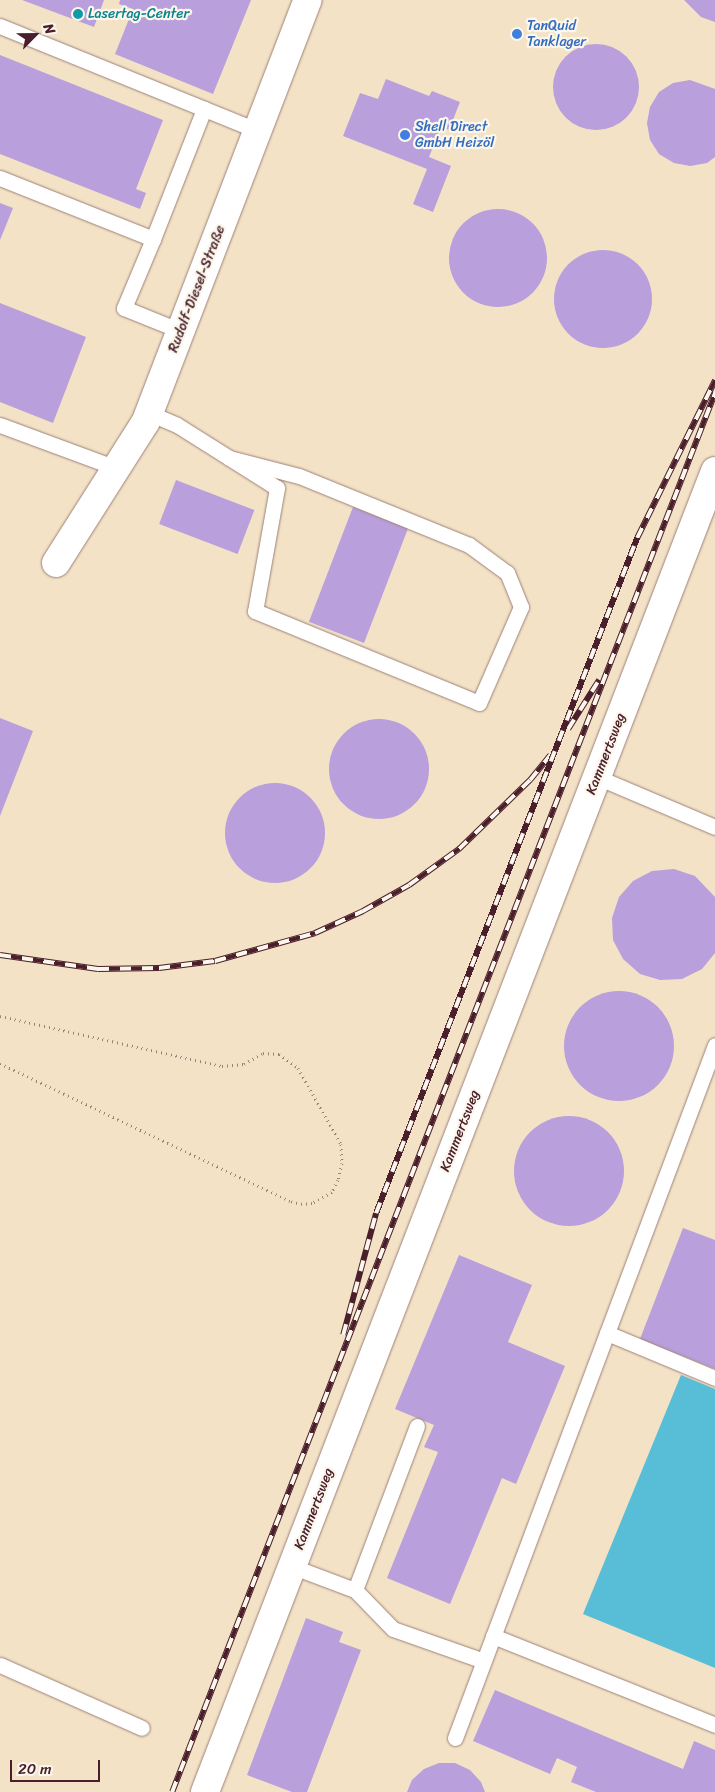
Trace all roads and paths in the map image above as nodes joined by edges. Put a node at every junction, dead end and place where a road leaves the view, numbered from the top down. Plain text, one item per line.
1 (308, 0) edge
2 (0, 26) edge
3 (204, 109) junction
4 (258, 131) junction
5 (0, 178) edge
6 (153, 239) junction
7 (181, 331) junction
8 (149, 413) junction
9 (0, 425) edge
10 (229, 458) junction
11 (116, 468) junction
12 (715, 471) edge
13 (56, 563) dead end
14 (597, 776) junction
15 (715, 827) edge
16 (0, 1016) edge
17 (715, 1045) edge
18 (0, 1063) edge
19 (607, 1333) junction
20 (715, 1378) edge
21 (417, 1426) dead end
22 (291, 1566) junction
23 (355, 1590) junction
24 (493, 1636) junction
25 (484, 1662) junction
26 (0, 1665) edge
27 (715, 1725) edge
28 (142, 1728) dead end
29 (455, 1738) dead end
30 (204, 1792) edge

1 - 4 street, Rudolf-Diesel-Straße
2 - 3 lane
3 - 4 lane
3 - 6 lane
4 - 7 street, Rudolf-Diesel-Straße
5 - 6 lane
6 - 7 lane
7 - 8 street, Rudolf-Diesel-Straße
8 - 10 lane
8 - 11 street, Rudolf-Diesel-Straße
9 - 11 lane
10 - 10 lane
11 - 13 street, Rudolf-Diesel-Straße
12 - 14 street, Kammertsweg
14 - 15 lane
14 - 22 street, Kammertsweg
16 - 18 path
17 - 19 lane
19 - 20 lane
19 - 24 lane
21 - 23 lane
22 - 23 lane
22 - 30 street, Kammertsweg
23 - 25 lane
24 - 25 lane
24 - 27 lane
25 - 29 lane
26 - 28 lane

